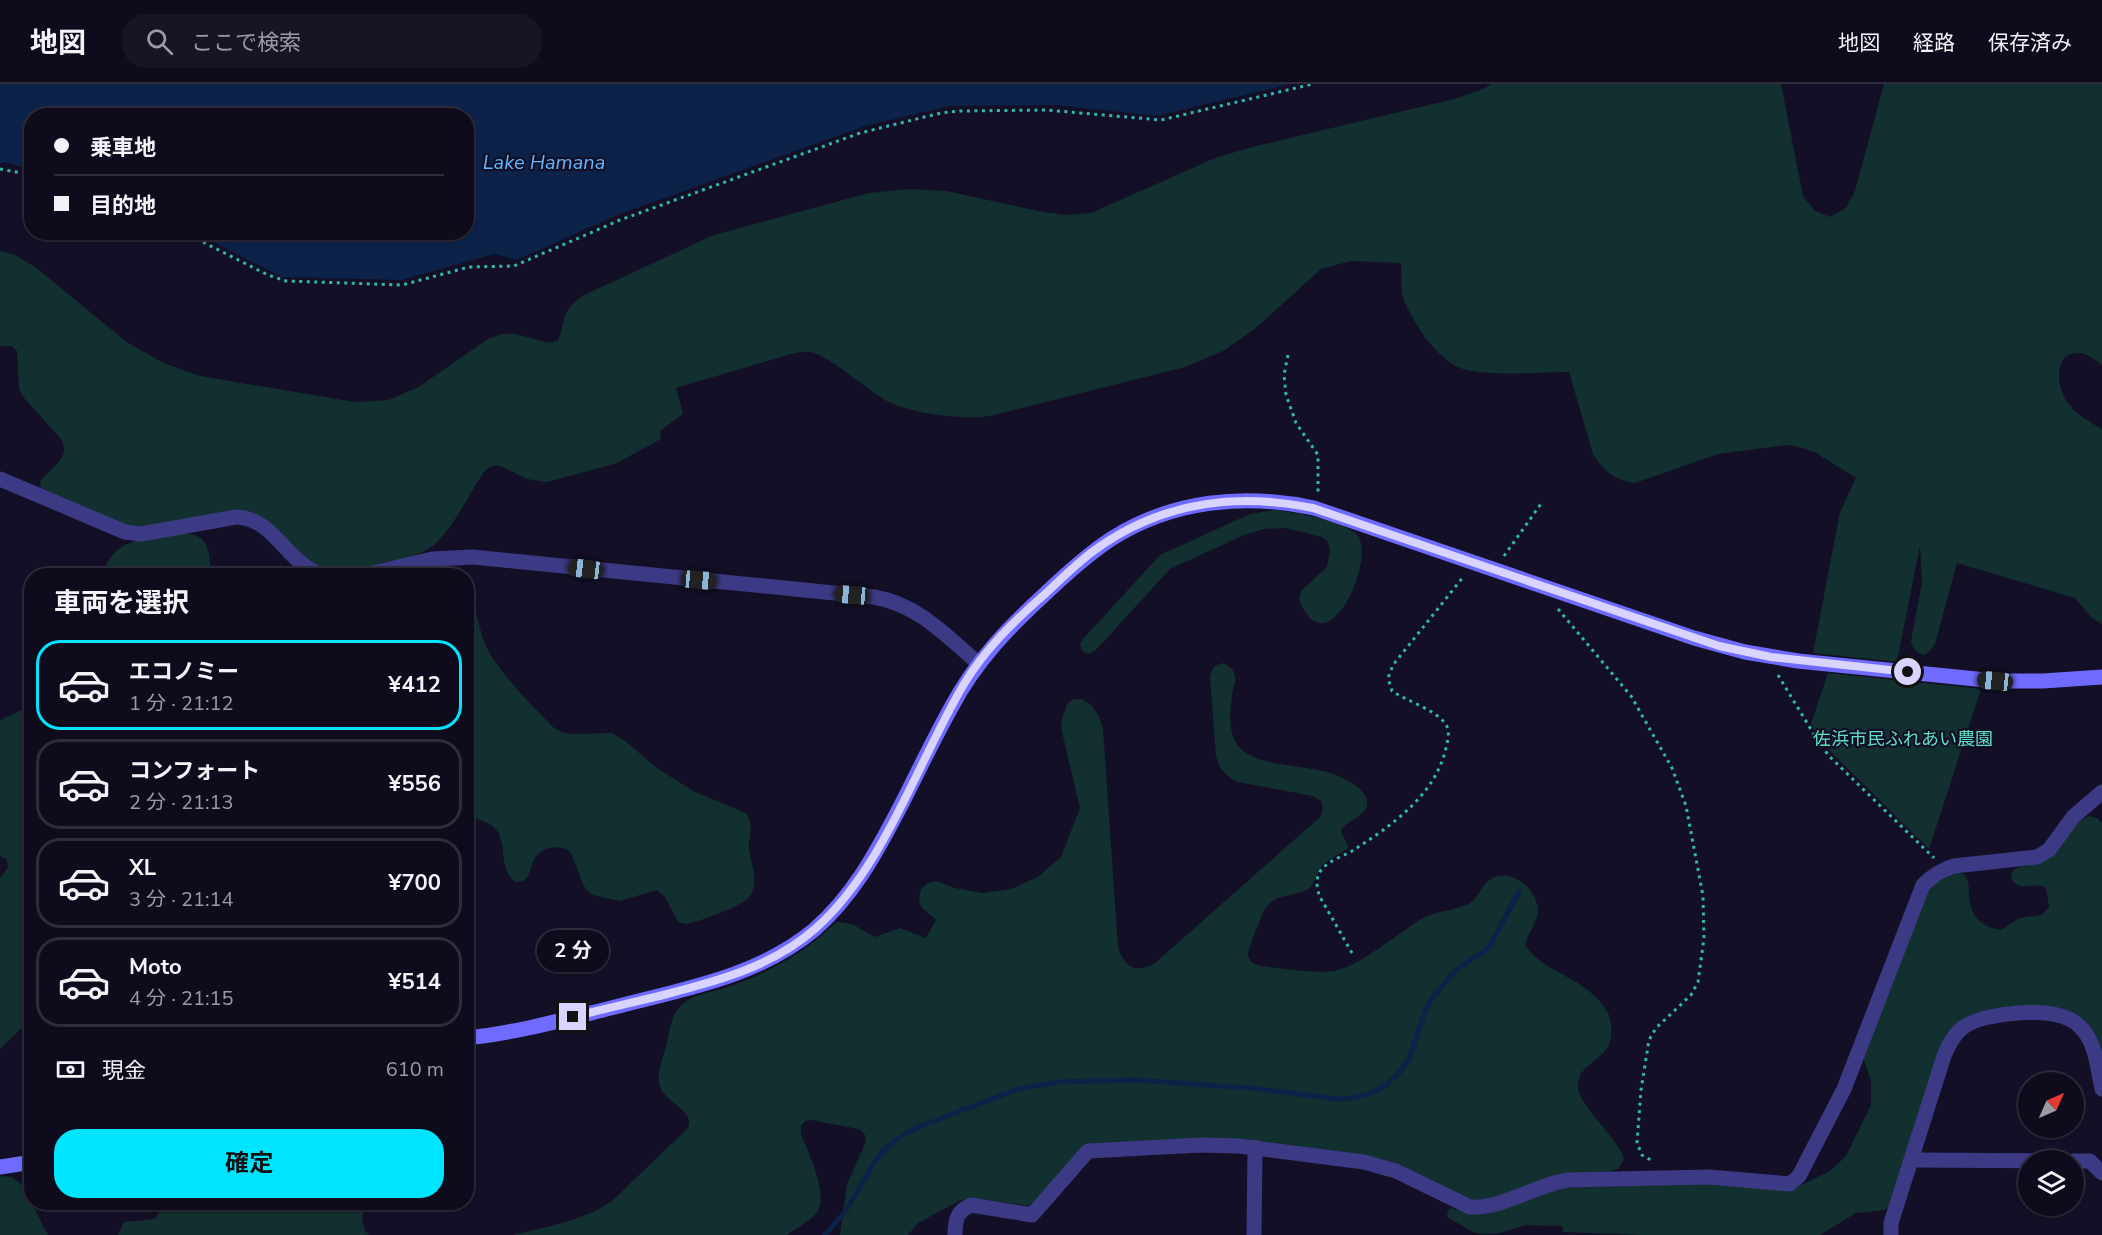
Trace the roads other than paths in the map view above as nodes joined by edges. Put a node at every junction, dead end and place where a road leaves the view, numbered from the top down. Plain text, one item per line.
1 (0, 479) edge
2 (305, 568) edge
3 (394, 568) edge
4 (978, 663) junction
5 (2102, 678) edge
6 (2102, 792) edge
7 (474, 1037) edge
8 (2102, 1089) edge
9 (1255, 1147) junction
10 (1911, 1160) junction
11 (2018, 1161) edge
12 (2084, 1161) edge
13 (24, 1163) edge
14 (0, 1167) edge
15 (2102, 1173) edge
16 (955, 1235) edge
17 (1254, 1235) edge
18 (1891, 1235) edge

1 - 2 street
3 - 4 street
4 - 5 street
4 - 7 street
6 - 9 street
8 - 10 street
9 - 16 street
9 - 17 street
10 - 11 street
10 - 18 street
12 - 15 street
13 - 14 street

